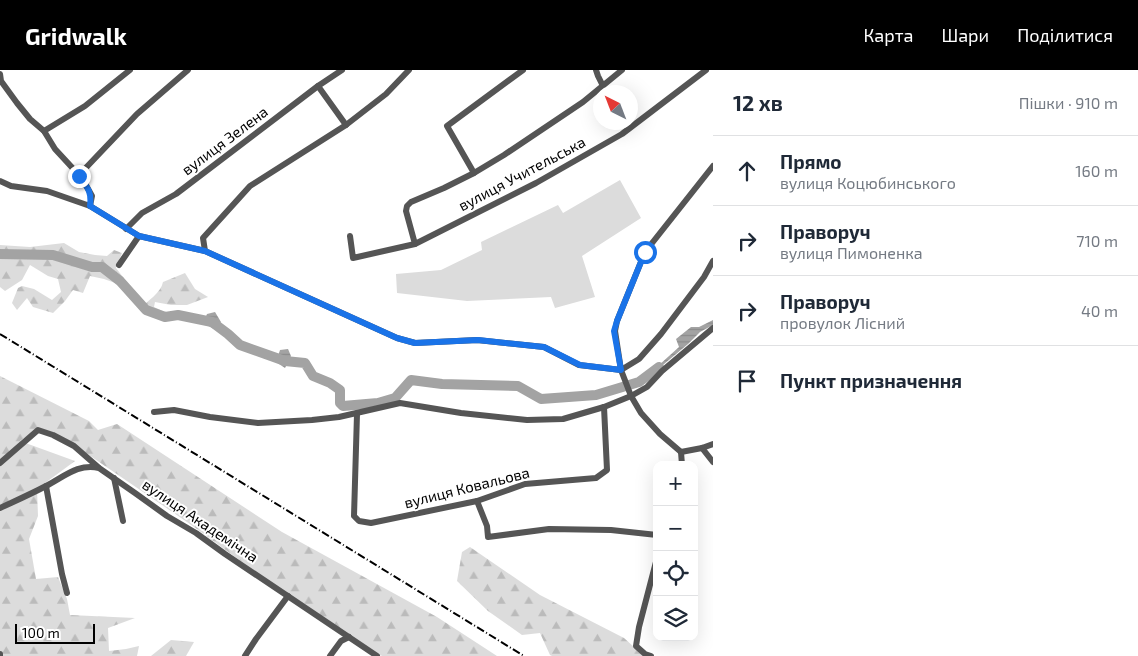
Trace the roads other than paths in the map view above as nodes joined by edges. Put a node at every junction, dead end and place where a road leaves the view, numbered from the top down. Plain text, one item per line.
1 (130, 70) edge
2 (188, 70) edge
3 (409, 70) edge
4 (523, 70) edge
5 (596, 70) edge
6 (622, 70) edge
7 (706, 70) edge
8 (339, 71) edge
9 (0, 74) edge
10 (602, 85) edge
11 (604, 85) edge
12 (318, 86) junction
13 (593, 94) edge
14 (346, 125) junction
15 (44, 131) junction
16 (713, 166) edge
17 (474, 173) junction
18 (79, 176) junction
19 (0, 181) edge
20 (90, 206) junction
21 (126, 228) junction
22 (139, 236) junction
23 (350, 236) dead end
24 (415, 244) junction
25 (205, 251) junction
26 (713, 261) edge
27 (120, 264) dead end
28 (713, 328) edge
29 (621, 370) junction
30 (631, 395) junction
31 (604, 407) junction
32 (154, 412) dead end
33 (357, 414) junction
34 (713, 444) edge
35 (702, 448) junction
36 (681, 452) junction
37 (682, 461) edge
38 (713, 462) edge
39 (0, 463) edge
40 (99, 468) junction
41 (114, 478) junction
42 (46, 486) junction
43 (477, 501) junction
44 (0, 508) edge
45 (123, 521) dead end
46 (653, 534) edge
47 (653, 573) edge
48 (67, 593) dead end
49 (288, 596) junction
50 (341, 632) junction
51 (349, 637) junction
52 (341, 641) junction
53 (245, 656) edge
54 (330, 656) edge
55 (377, 656) edge
56 (651, 656) edge

1 - 15 street
2 - 18 street
3 - 14 street
4 - 17 street
5 - 10 street
6 - 11 street
7 - 24 street, вулиця Учительська
8 - 12 street, вулиця Зелена
9 - 15 street
12 - 14 street
12 - 21 street, вулиця Зелена
13 - 17 street
14 - 25 street
15 - 18 street
16 - 29 street
17 - 24 street
18 - 20 street
19 - 20 street
20 - 21 street
21 - 22 street
22 - 25 street
22 - 27 street
23 - 24 street, вулиця Учительська
25 - 29 street
26 - 29 street
28 - 30 street
29 - 30 street
30 - 31 street
30 - 36 street
31 - 33 street
31 - 43 street, вулиця Ковальова
32 - 33 street
33 - 43 street, вулиця Ковальова
34 - 35 street
35 - 36 street
35 - 38 street
36 - 37 street
39 - 40 street, вулиця Академічна
40 - 41 street, вулиця Академічна
40 - 42 street
41 - 45 street
41 - 49 street, вулиця Академічна
42 - 44 street
42 - 48 street
43 - 46 street
47 - 56 street
49 - 50 street, вулиця Академічна
49 - 53 street
50 - 51 street, вулиця Академічна
50 - 52 street
51 - 52 street
51 - 55 street, вулиця Академічна
52 - 54 street

